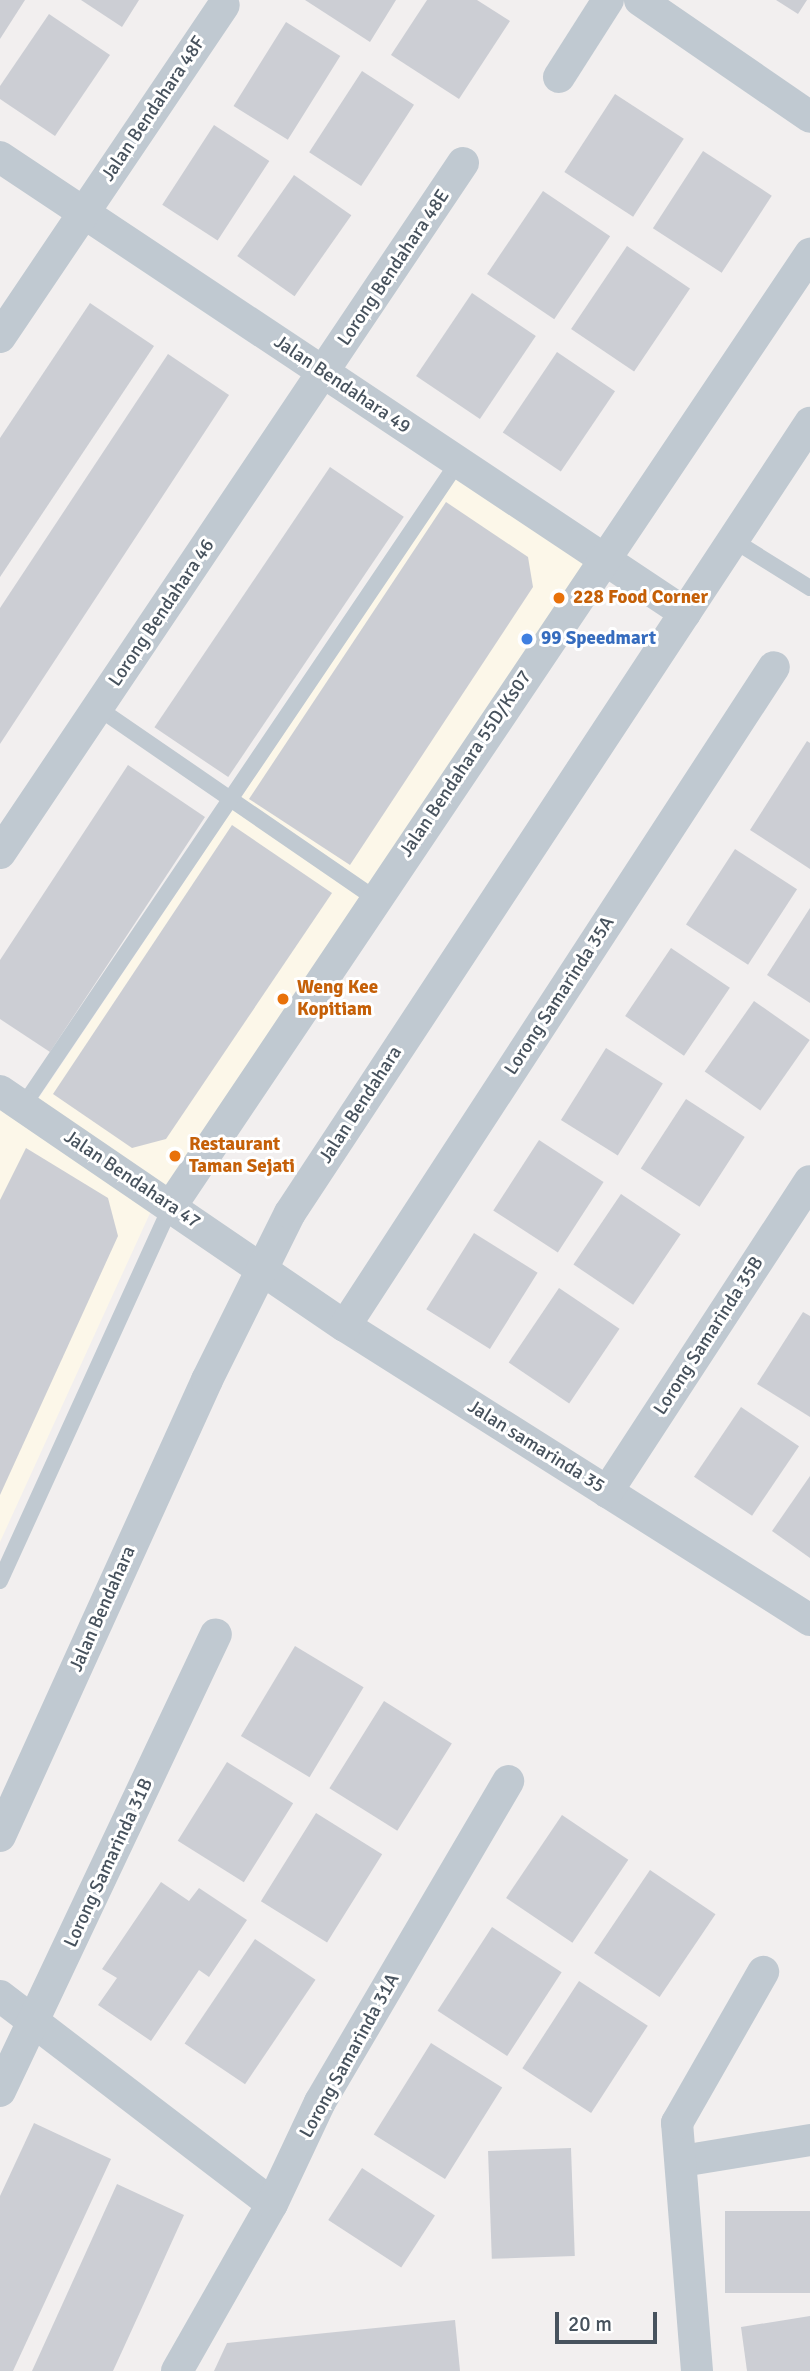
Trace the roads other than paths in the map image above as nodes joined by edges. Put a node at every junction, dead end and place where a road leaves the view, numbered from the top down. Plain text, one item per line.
1 (608, 0) edge
2 (649, 2) edge
3 (224, 5) dead end
4 (559, 76) dead end
5 (810, 117) edge
6 (0, 157) edge
7 (463, 163) dead end
8 (83, 212) junction
9 (810, 254) edge
10 (0, 337) edge
11 (324, 372) junction
12 (810, 423) edge
13 (458, 462) junction
14 (733, 540) junction
15 (603, 559) junction
16 (810, 588) edge
17 (685, 613) junction
18 (774, 667) dead end
19 (98, 708) junction
20 (232, 800) junction
21 (1, 848) edge
22 (376, 900) junction
23 (12, 1098) edge
24 (810, 1181) edge
25 (171, 1206) junction
26 (265, 1269) junction
27 (345, 1326) junction
28 (607, 1492) junction
29 (0, 1581) edge
30 (810, 1620) edge
31 (216, 1634) dead end
32 (508, 1781) dead end
33 (0, 1836) edge
34 (763, 1972) dead end
35 (0, 1996) edge
36 (32, 2026) junction
37 (0, 2091) edge
38 (810, 2140) edge
39 (682, 2161) junction
40 (272, 2204) junction
41 (177, 2371) edge
42 (697, 2371) edge

1 - 4 street
2 - 5 street
3 - 8 street, Jalan Bendahara 48F
6 - 8 street, Jalan Bendahara 49
7 - 11 street, Lorong Bendahara 48E
8 - 10 street, Jalan Bendahara 48F
8 - 11 street, Jalan Bendahara 49
9 - 15 street, Jalan Bendahara 55D/Ks07
11 - 13 street, Jalan Bendahara 49
11 - 19 street, Lorong Bendahara 46
12 - 14 street, Jalan Bendahara
13 - 15 street, Jalan Bendahara 49
13 - 20 lane
14 - 16 lane
14 - 17 street, Jalan Bendahara
15 - 17 street, Jalan Bendahara 49
15 - 22 street, Jalan Bendahara 55D/Ks07
17 - 26 street, Jalan Bendahara
18 - 27 street, Lorong Samarinda 35A
19 - 20 lane
19 - 21 street, Lorong Bendahara 46
20 - 22 lane
20 - 23 lane
22 - 25 street, Jalan Bendahara 55D/Ks07
23 - 25 street, Jalan Bendahara 47
24 - 28 street, Lorong Samarinda 35B
25 - 26 street, Jalan Bendahara 47
25 - 29 lane
26 - 27 street, Jalan samarinda 35
26 - 33 street, Jalan Bendahara
27 - 28 street, Jalan samarinda 35
28 - 30 street, Jalan samarinda 35
31 - 36 street, Lorong Samarinda 31B
32 - 40 street, Lorong Samarinda 31A
34 - 39 street
35 - 36 street
36 - 37 street, Lorong Samarinda 31B
36 - 40 street
38 - 39 street
39 - 42 street
40 - 41 street, Lorong Samarinda 31A

